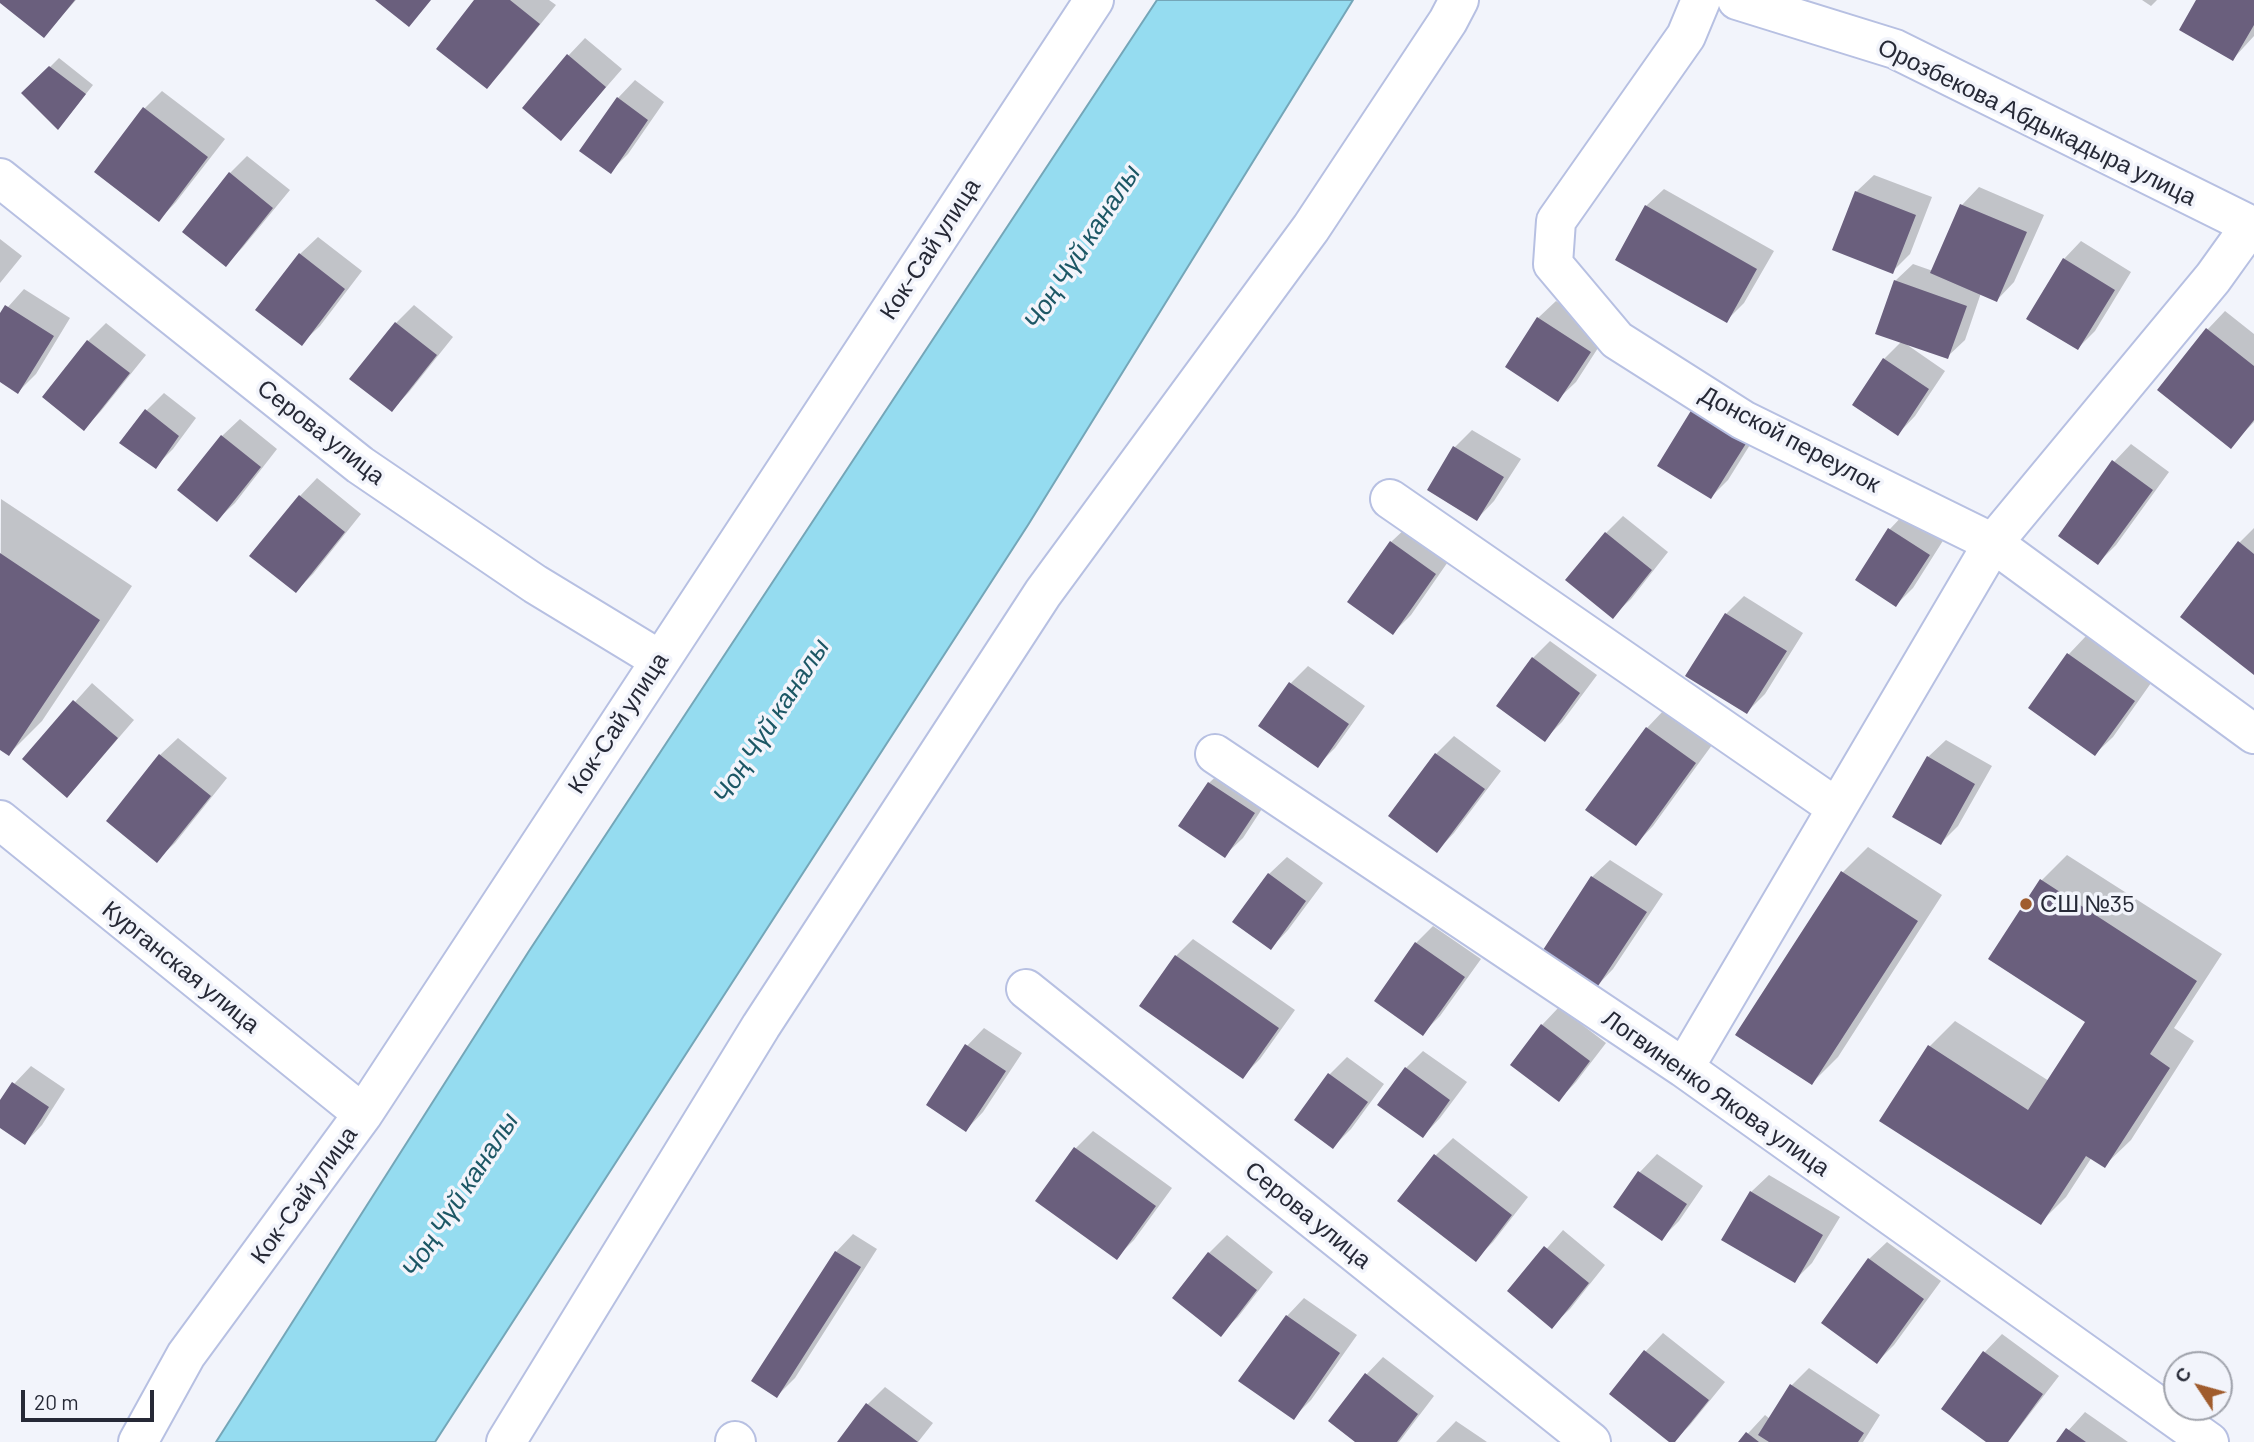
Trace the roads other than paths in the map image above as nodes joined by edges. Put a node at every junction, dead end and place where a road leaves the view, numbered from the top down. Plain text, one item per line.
1 (1094, 0) edge
2 (1458, 0) edge
3 (1701, 0) edge
4 (1737, 0) edge
5 (0, 178) edge
6 (2253, 226) edge
7 (1390, 499) dead end
8 (1993, 543) junction
9 (660, 660) junction
10 (2254, 734) edge
11 (1215, 754) dead end
12 (1837, 808) junction
13 (0, 820) edge
14 (1026, 989) dead end
15 (1685, 1068) junction
16 (363, 1114) junction
17 (138, 1442) edge
18 (506, 1442) edge
19 (1591, 1442) edge
20 (2209, 1442) edge

1 - 9 street, Кок-Сай улица
2 - 18 street
3 - 8 street, Донской переулок
4 - 6 street, Орозбекова Абдыкадыра улица
5 - 9 street, Серова улица
6 - 8 street
7 - 12 street
8 - 10 street, Донской переулок
8 - 12 street
9 - 16 street, Кок-Сай улица
11 - 15 street, Логвиненко Якова улица
12 - 15 street
13 - 16 street, Курганская улица
14 - 19 street, Серова улица
15 - 20 street, Логвиненко Якова улица
16 - 17 street, Кок-Сай улица

